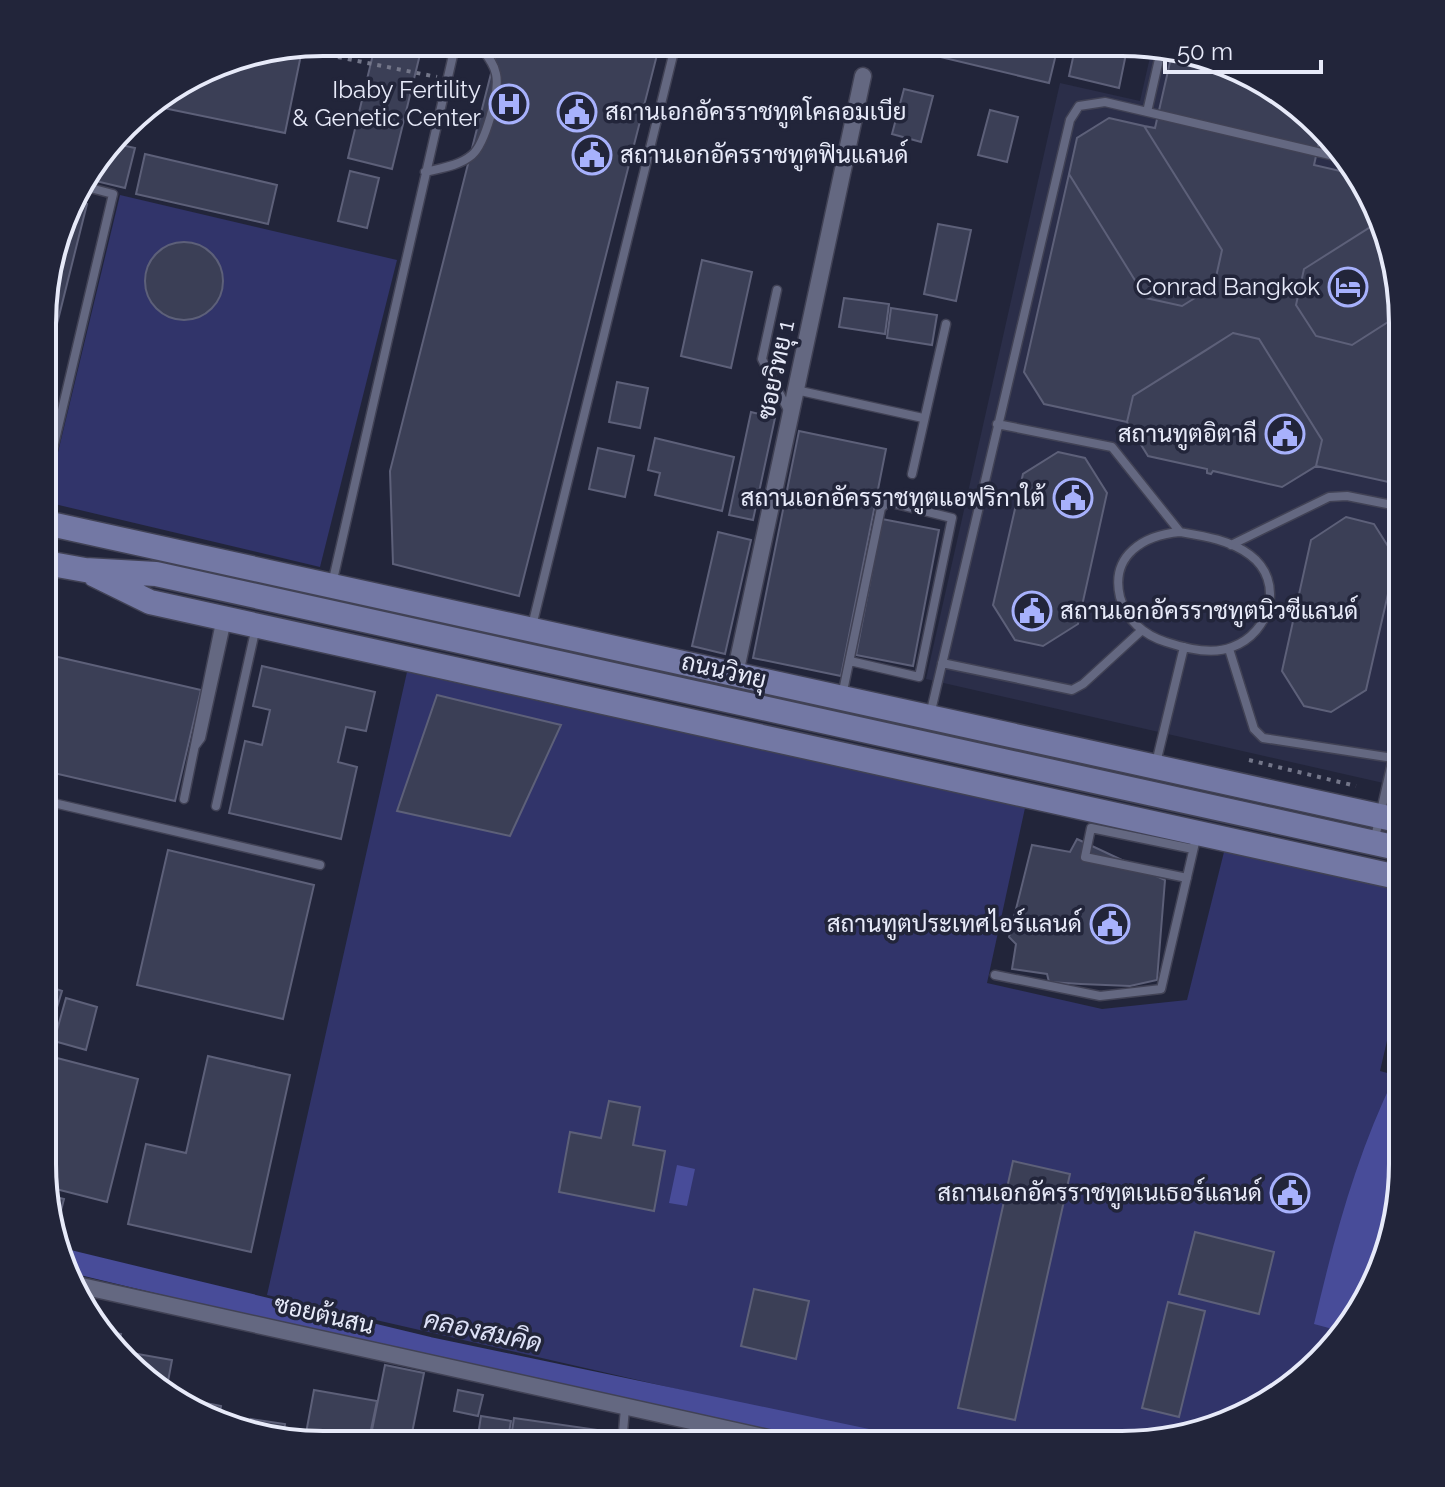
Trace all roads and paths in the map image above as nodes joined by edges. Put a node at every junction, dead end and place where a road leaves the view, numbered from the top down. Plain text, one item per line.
1 (453, 56) edge
2 (486, 56) edge
3 (673, 56) edge
4 (338, 57) dead end
5 (1159, 58) edge
6 (863, 76) dead end
7 (447, 80) junction
8 (1147, 112) junction
9 (1328, 154) edge
10 (425, 172) junction
11 (92, 189) edge
12 (777, 290) dead end
13 (946, 324) dead end
14 (796, 390) junction
15 (791, 414) junction
16 (923, 418) junction
17 (997, 424) junction
18 (56, 427) edge
19 (912, 474) dead end
20 (1388, 504) edge
21 (56, 525) edge
22 (1180, 532) junction
23 (1231, 545) junction
24 (56, 565) edge
25 (85, 570) junction
26 (332, 585) junction
27 (224, 618) junction
28 (257, 626) junction
29 (531, 627) junction
30 (1142, 630) junction
31 (1184, 647) junction
32 (1229, 649) junction
33 (850, 661) junction
34 (942, 663) junction
35 (735, 674) junction
36 (842, 697) junction
37 (930, 717) junction
38 (1388, 757) edge
39 (1249, 760) dead end
40 (1156, 766) junction
41 (184, 799) dead end
42 (57, 804) edge
43 (1326, 804) junction
44 (216, 806) dead end
45 (1388, 810) edge
46 (1388, 810) edge
47 (1388, 812) edge
48 (1321, 831) junction
49 (1195, 841) junction
50 (1374, 843) junction
51 (1388, 846) edge
52 (320, 865) dead end
53 (1388, 875) edge
54 (1187, 878) junction
55 (995, 975) dead end
56 (87, 1287) edge
57 (625, 1408) junction
58 (623, 1430) edge
59 (729, 1430) edge

1 - 7 lane
2 - 10 lane
3 - 29 lane
4 - 7 path
5 - 8 lane
6 - 14 street, ซอยวิทยุ 1
7 - 10 lane
8 - 9 lane
8 - 17 lane
10 - 26 lane
11 - 18 lane
12 - 15 lane
13 - 16 lane
14 - 15 street, ซอยวิทยุ 1
14 - 16 lane
15 - 35 street, ซอยวิทยุ 1
16 - 19 lane
17 - 22 lane
17 - 34 lane
20 - 23 lane
21 - 26 main road, ถนนวิทยุ
22 - 23 lane
22 - 30 lane
23 - 32 lane
24 - 25 main road, ถนนวิทยุ
25 - 27 main road, ถนนวิทยุ
25 - 48 main road, ถนนวิทยุ
26 - 29 main road, ถนนวิทยุ
27 - 28 main road, ถนนวิทยุ
27 - 41 lane
28 - 44 lane
28 - 49 main road, ถนนวิทยุ
29 - 35 main road, ถนนวิทยุ
30 - 31 lane
30 - 34 lane
31 - 32 lane
31 - 40 lane
32 - 38 lane
33 - 33 lane
33 - 36 lane
34 - 37 lane
35 - 36 main road, ถนนวิทยุ
36 - 37 main road, ถนนวิทยุ
37 - 40 main road, ถนนวิทยุ
39 - 45 path
40 - 43 main road, ถนนวิทยุ
42 - 52 lane
43 - 46 main road, ถนนวิทยุ
43 - 48 main road
47 - 50 lane
48 - 50 main road, ถนนวิทยุ
49 - 53 main road, ถนนวิทยุ
49 - 54 lane
49 - 54 lane
50 - 51 main road, ถนนวิทยุ
54 - 55 lane
56 - 57 street, ซอยต้นสน
57 - 58 lane
57 - 59 street, ซอยต้นสน

